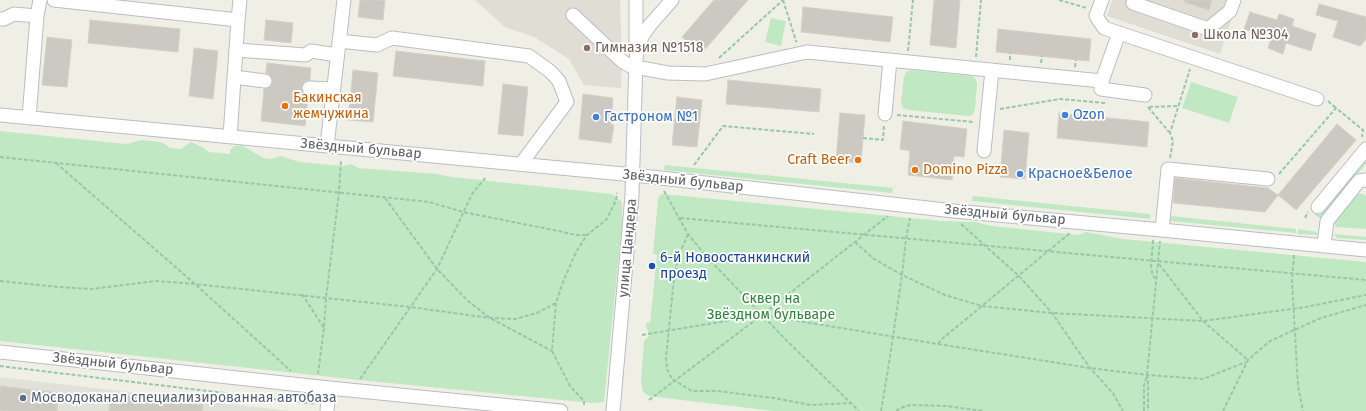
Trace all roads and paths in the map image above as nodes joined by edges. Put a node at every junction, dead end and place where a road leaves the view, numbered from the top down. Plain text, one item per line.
1 (40, 0) edge
2 (54, 0) edge
3 (240, 0) edge
4 (344, 0) edge
5 (636, 0) edge
6 (672, 0) edge
7 (783, 0) edge
8 (913, 0) edge
9 (981, 0) edge
10 (1059, 0) edge
11 (1234, 0) edge
12 (1133, 3) dead end
13 (1100, 6) edge
14 (573, 15) dead end
15 (37, 16) junction
16 (0, 19) edge
17 (238, 20) junction
18 (1119, 33) junction
19 (339, 41) junction
20 (801, 44) dead end
21 (236, 50) junction
22 (337, 55) junction
23 (976, 55) dead end
24 (1193, 57) junction
25 (890, 60) junction
26 (906, 62) junction
27 (635, 63) junction
28 (992, 70) junction
29 (705, 74) junction
30 (234, 77) junction
31 (265, 81) dead end
32 (1102, 81) junction
33 (309, 88) dead end
34 (334, 89) junction
35 (1323, 100) joint
36 (1145, 103) junction
37 (1112, 104) dead end
38 (1178, 106) junction
39 (1336, 108) junction
40 (885, 114) junction
41 (0, 115) edge
42 (987, 117) junction
43 (29, 118) junction
44 (664, 120) dead end
45 (674, 121) dead end
46 (1365, 130) edge
47 (1170, 133) junction
48 (814, 134) dead end
49 (230, 137) junction
50 (863, 138) dead end
51 (1364, 143) edge
52 (327, 146) junction
53 (984, 151) dead end
54 (0, 157) edge
55 (341, 161) dead end
56 (1170, 161) dead end
57 (55, 162) junction
58 (521, 164) junction
59 (694, 165) dead end
60 (634, 175) junction
61 (486, 177) dead end
62 (1268, 179) joint
63 (1366, 180) edge
64 (664, 191) dead end
65 (339, 192) junction
66 (617, 193) dead end
67 (385, 198) junction
68 (1318, 207) dead end
69 (463, 212) junction
70 (889, 215) dead end
71 (910, 217) dead end
72 (680, 218) junction
73 (959, 222) dead end
74 (1159, 232) junction
75 (1070, 233) dead end
76 (587, 234) junction
77 (688, 234) junction
78 (862, 236) junction
79 (906, 239) junction
80 (855, 242) junction
81 (1324, 245) junction
82 (986, 246) junction
83 (1366, 250) edge
84 (1048, 252) junction
85 (1295, 252) dead end
86 (1152, 261) junction
87 (1159, 262) junction
88 (437, 269) junction
89 (1293, 274) junction
90 (902, 276) junction
91 (1019, 276) junction
92 (1366, 280) edge
93 (0, 281) edge
94 (1157, 281) junction
95 (195, 284) junction
96 (302, 294) junction
97 (1366, 295) edge
98 (326, 298) junction
99 (556, 303) junction
100 (1366, 305) edge
101 (982, 306) junction
102 (410, 307) junction
103 (1294, 309) junction
104 (1052, 313) junction
105 (762, 315) junction
106 (490, 318) junction
107 (1152, 319) junction
108 (1203, 321) junction
109 (324, 328) junction
110 (668, 330) junction
111 (1295, 330) junction
112 (642, 335) dead end
113 (892, 337) junction
114 (938, 344) junction
115 (552, 351) junction
116 (0, 352) edge
117 (1247, 361) junction
118 (0, 366) edge
119 (1090, 368) junction
120 (291, 371) dead end
121 (318, 375) dead end
122 (1147, 375) junction
123 (359, 380) dead end
124 (675, 381) junction
125 (329, 388) junction
126 (649, 400) dead end
127 (584, 404) dead end
128 (851, 404) junction
129 (321, 408) edge
130 (496, 408) edge
131 (561, 411) edge
132 (612, 411) edge
133 (859, 411) edge
134 (881, 411) edge
135 (896, 411) edge
136 (984, 411) edge
137 (1123, 411) edge
138 (1144, 411) edge
139 (1148, 411) edge
140 (1223, 411) edge
141 (1303, 411) edge

1 - 15 street
2 - 17 street
3 - 17 street
4 - 19 street
5 - 27 street
6 - 27 street, улица Цандера
7 - 20 path
7 - 29 path
8 - 26 path
9 - 23 path
10 - 13 path
11 - 12 street
13 - 18 street
14 - 27 street
15 - 16 street
15 - 43 street
17 - 21 street
18 - 24 street
18 - 32 street
19 - 22 street
19 - 58 street
21 - 22 street
21 - 30 street
22 - 34 street
24 - 35 street
24 - 38 path
25 - 26 street
25 - 29 street
25 - 40 street
26 - 28 street
27 - 29 street
27 - 60 street, улица Цандера
28 - 32 street
28 - 42 street
30 - 31 street
30 - 49 street
32 - 36 street
33 - 34 street
34 - 52 street
35 - 39 path
36 - 38 path
36 - 47 path
37 - 42 path
38 - 47 path
39 - 46 path
39 - 62 path
40 - 42 path
40 - 50 path
41 - 43 street, Звёздный бульвар
42 - 53 street
43 - 49 street, Звёздный бульвар
44 - 45 path
46 - 51 path
47 - 56 path
48 - 59 path
49 - 52 street, Звёздный бульвар
51 - 68 street
52 - 58 street, Звёздный бульвар
54 - 57 path
55 - 65 path
57 - 65 path
57 - 95 path
58 - 60 street, Звёздный бульвар
60 - 74 street, Звёздный бульвар
60 - 132 street, улица Цандера
61 - 69 path
62 - 74 street
63 - 81 street
64 - 72 path
65 - 67 path
65 - 98 path
66 - 76 path
67 - 69 path
67 - 88 path
69 - 76 path
69 - 88 path
70 - 78 path
71 - 79 path
72 - 77 path
72 - 78 path
73 - 82 path
74 - 81 street, Звёздный бульвар
74 - 86 path
74 - 87 path
75 - 84 path
76 - 99 path
77 - 105 path
77 - 110 path
78 - 79 path
78 - 80 path
79 - 82 path
79 - 90 path
80 - 90 path
80 - 105 path
81 - 83 street, Звёздный бульвар
82 - 84 path
82 - 91 path
84 - 86 path
84 - 91 path
85 - 89 path
86 - 87 path
86 - 94 path
87 - 89 path
87 - 94 path
87 - 108 path
88 - 102 path
88 - 106 path
89 - 92 path
89 - 103 path
90 - 101 path
90 - 113 path
91 - 101 path
91 - 104 path
93 - 95 path
94 - 107 path
95 - 96 path
95 - 120 path
96 - 98 path
96 - 109 path
97 - 103 path
98 - 102 path
98 - 109 path
99 - 106 path
99 - 115 path
100 - 111 path
101 - 104 path
101 - 114 path
102 - 106 path
102 - 123 path
103 - 108 path
103 - 111 path
104 - 107 path
104 - 119 path
105 - 110 path
105 - 113 path
105 - 124 path
105 - 128 path
106 - 115 path
107 - 108 path
107 - 122 path
108 - 117 path
109 - 121 path
110 - 112 path
110 - 124 path
111 - 117 path
111 - 141 path
113 - 114 path
113 - 134 path
114 - 119 path
115 - 127 path
116 - 125 street, Звёздный бульвар
117 - 122 path
117 - 140 path
118 - 129 path
119 - 122 path
119 - 137 path
122 - 138 path
122 - 139 path
124 - 126 path
124 - 128 path
125 - 129 street
125 - 130 street, Звёздный бульвар
128 - 133 path
130 - 131 street, Звёздный бульвар
135 - 136 path

